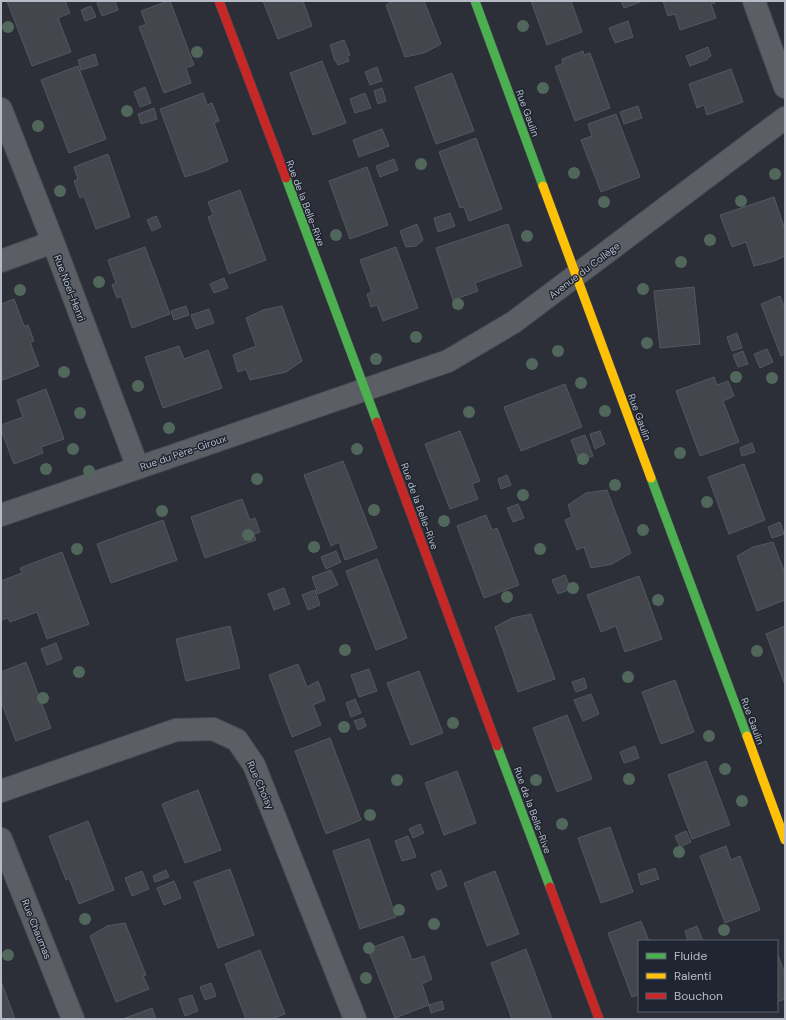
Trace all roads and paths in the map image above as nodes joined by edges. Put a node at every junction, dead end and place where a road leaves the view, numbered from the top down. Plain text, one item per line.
1 (219, 1) edge
2 (475, 1) edge
3 (754, 1) edge
4 (785, 87) edge
5 (1, 109) edge
6 (785, 118) edge
7 (53, 242) junction
8 (1, 261) edge
9 (577, 276) junction
10 (365, 389) junction
11 (138, 468) junction
12 (1, 514) edge
13 (1, 791) edge
14 (1, 839) edge
15 (785, 840) edge
16 (72, 1019) edge
17 (355, 1019) edge
18 (599, 1019) edge

1 - 10 street, Rue de la Belle-Rive
2 - 9 street, Rue Gaulin
3 - 4 street
5 - 7 street, Rue Noel-Henri
6 - 9 street, Avenue du Collège
7 - 8 street
7 - 11 street, Rue Noel-Henri
9 - 10 street, Avenue du Collège
9 - 15 street, Rue Gaulin
10 - 11 street, Rue du Père-Giroux
10 - 18 street, Rue de la Belle-Rive
11 - 12 street, Rue du Père-Giroux
13 - 17 street, Rue Choisy
14 - 16 street, Rue Chaumas

